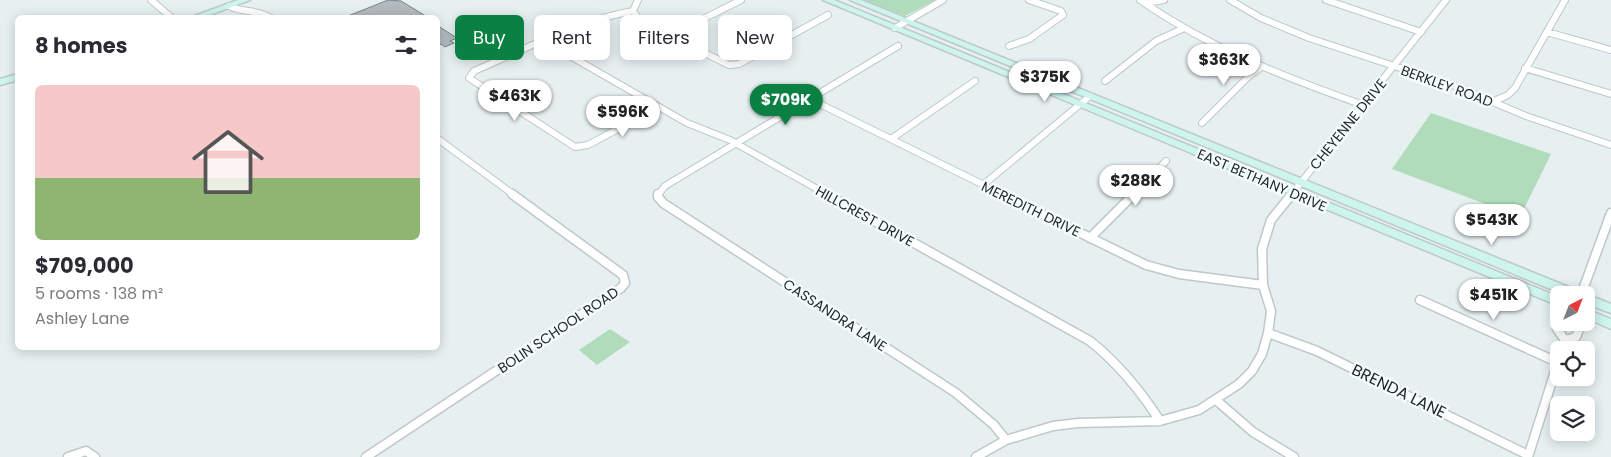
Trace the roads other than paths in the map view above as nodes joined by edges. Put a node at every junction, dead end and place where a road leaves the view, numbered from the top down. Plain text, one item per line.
1 (152, 0) edge
2 (246, 0) edge
3 (252, 0) edge
4 (638, 0) edge
5 (741, 0) edge
6 (827, 0) edge
7 (854, 0) edge
8 (943, 0) edge
9 (1030, 0) edge
10 (1164, 0) edge
11 (1230, 0) edge
12 (1326, 0) edge
13 (1445, 0) edge
14 (1566, 0) edge
15 (1142, 2) edge
16 (230, 5) junction
17 (633, 11) junction
18 (169, 15) edge
19 (202, 15) edge
20 (267, 15) edge
21 (610, 15) edge
22 (636, 15) edge
23 (828, 15) dead end
24 (708, 16) edge
25 (906, 22) junction
26 (895, 28) junction
27 (1182, 29) junction
28 (1421, 32) junction
29 (1547, 32) junction
30 (534, 45) edge
31 (898, 46) dead end
32 (1009, 46) dead end
33 (1611, 50) edge
34 (708, 56) edge
35 (577, 60) edge
36 (1394, 66) junction
37 (1260, 68) junction
38 (1525, 68) junction
39 (15, 78) edge
40 (975, 80) dead end
41 (1105, 81) dead end
42 (0, 82) edge
43 (1611, 94) edge
44 (1090, 96) junction
45 (810, 99) junction
46 (1492, 102) junction
47 (1080, 104) junction
48 (1363, 105) junction
49 (659, 107) junction
50 (1202, 123) dead end
51 (891, 139) junction
52 (440, 141) edge
53 (735, 143) junction
54 (1611, 145) edge
55 (1166, 161) dead end
56 (1301, 182) junction
57 (983, 185) junction
58 (1293, 193) junction
59 (1611, 214) edge
60 (1090, 238) junction
61 (1263, 286) junction
62 (1557, 286) edge
63 (1583, 286) edge
64 (1550, 298) edge
65 (1420, 300) dead end
66 (1595, 303) edge
67 (1611, 309) edge
68 (1595, 317) edge
69 (1611, 324) edge
70 (1559, 331) edge
71 (1578, 331) edge
72 (1268, 333) junction
73 (1565, 340) joint
74 (1550, 357) edge
75 (1550, 386) edge
76 (1216, 400) junction
77 (1160, 421) junction
78 (1006, 440) junction
79 (1528, 456) edge
80 (68, 457) edge
81 (96, 457) edge
82 (366, 457) edge
83 (976, 457) edge
84 (1294, 457) edge

1 - 18 street
2 - 16 main road
3 - 16 main road
4 - 17 street
5 - 24 street
6 - 26 main road, EAST BETHANY DRIVE
7 - 25 main road, EAST BETHANY DRIVE
8 - 25 street
9 - 32 street
10 - 15 street
11 - 36 street, BERKLEY ROAD
12 - 28 street
13 - 28 street, CHEYENNE DRIVE
14 - 29 street
15 - 27 street
16 - 19 main road
16 - 20 street
17 - 21 street
17 - 22 street
23 - 34 street
25 - 26 street
25 - 44 main road, EAST BETHANY DRIVE
26 - 47 main road, EAST BETHANY DRIVE
27 - 37 street
27 - 41 street
28 - 36 street, CHEYENNE DRIVE
29 - 33 street
29 - 38 street
30 - 49 street
31 - 45 street
35 - 49 street, HILLCREST DRIVE
36 - 46 street, BERKLEY ROAD
36 - 48 street, CHEYENNE DRIVE
37 - 48 street
37 - 50 street
38 - 43 street
38 - 46 street
39 - 42 main road
40 - 51 street
44 - 47 street
44 - 56 main road, EAST BETHANY DRIVE
45 - 51 street, MEREDITH DRIVE
45 - 53 street
46 - 54 street, BERKLEY ROAD
47 - 57 street
47 - 58 main road, EAST BETHANY DRIVE
48 - 56 street, CHEYENNE DRIVE
49 - 53 street, HILLCREST DRIVE
51 - 57 street, MEREDITH DRIVE
52 - 82 street, BOLIN SCHOOL ROAD
53 - 77 street, HILLCREST DRIVE
53 - 78 street, CASSANDRA LANE
55 - 60 street
56 - 58 street, CHEYENNE DRIVE
56 - 62 main road, EAST BETHANY DRIVE
57 - 60 street, MEREDITH DRIVE
58 - 61 street, CHEYENNE DRIVE
58 - 64 main road, EAST BETHANY DRIVE
59 - 63 street
60 - 61 street, MEREDITH DRIVE
61 - 72 street, CHEYENNE DRIVE
65 - 74 street
66 - 67 main road
68 - 69 main road
70 - 73 street
71 - 73 street
72 - 76 street, CHEYENNE DRIVE
72 - 79 street, BRENDA LANE
75 - 79 street
76 - 77 street, CHEYENNE DRIVE
76 - 84 street
77 - 78 street, CHEYENNE DRIVE
78 - 83 street, CHEYENNE DRIVE
80 - 81 street

